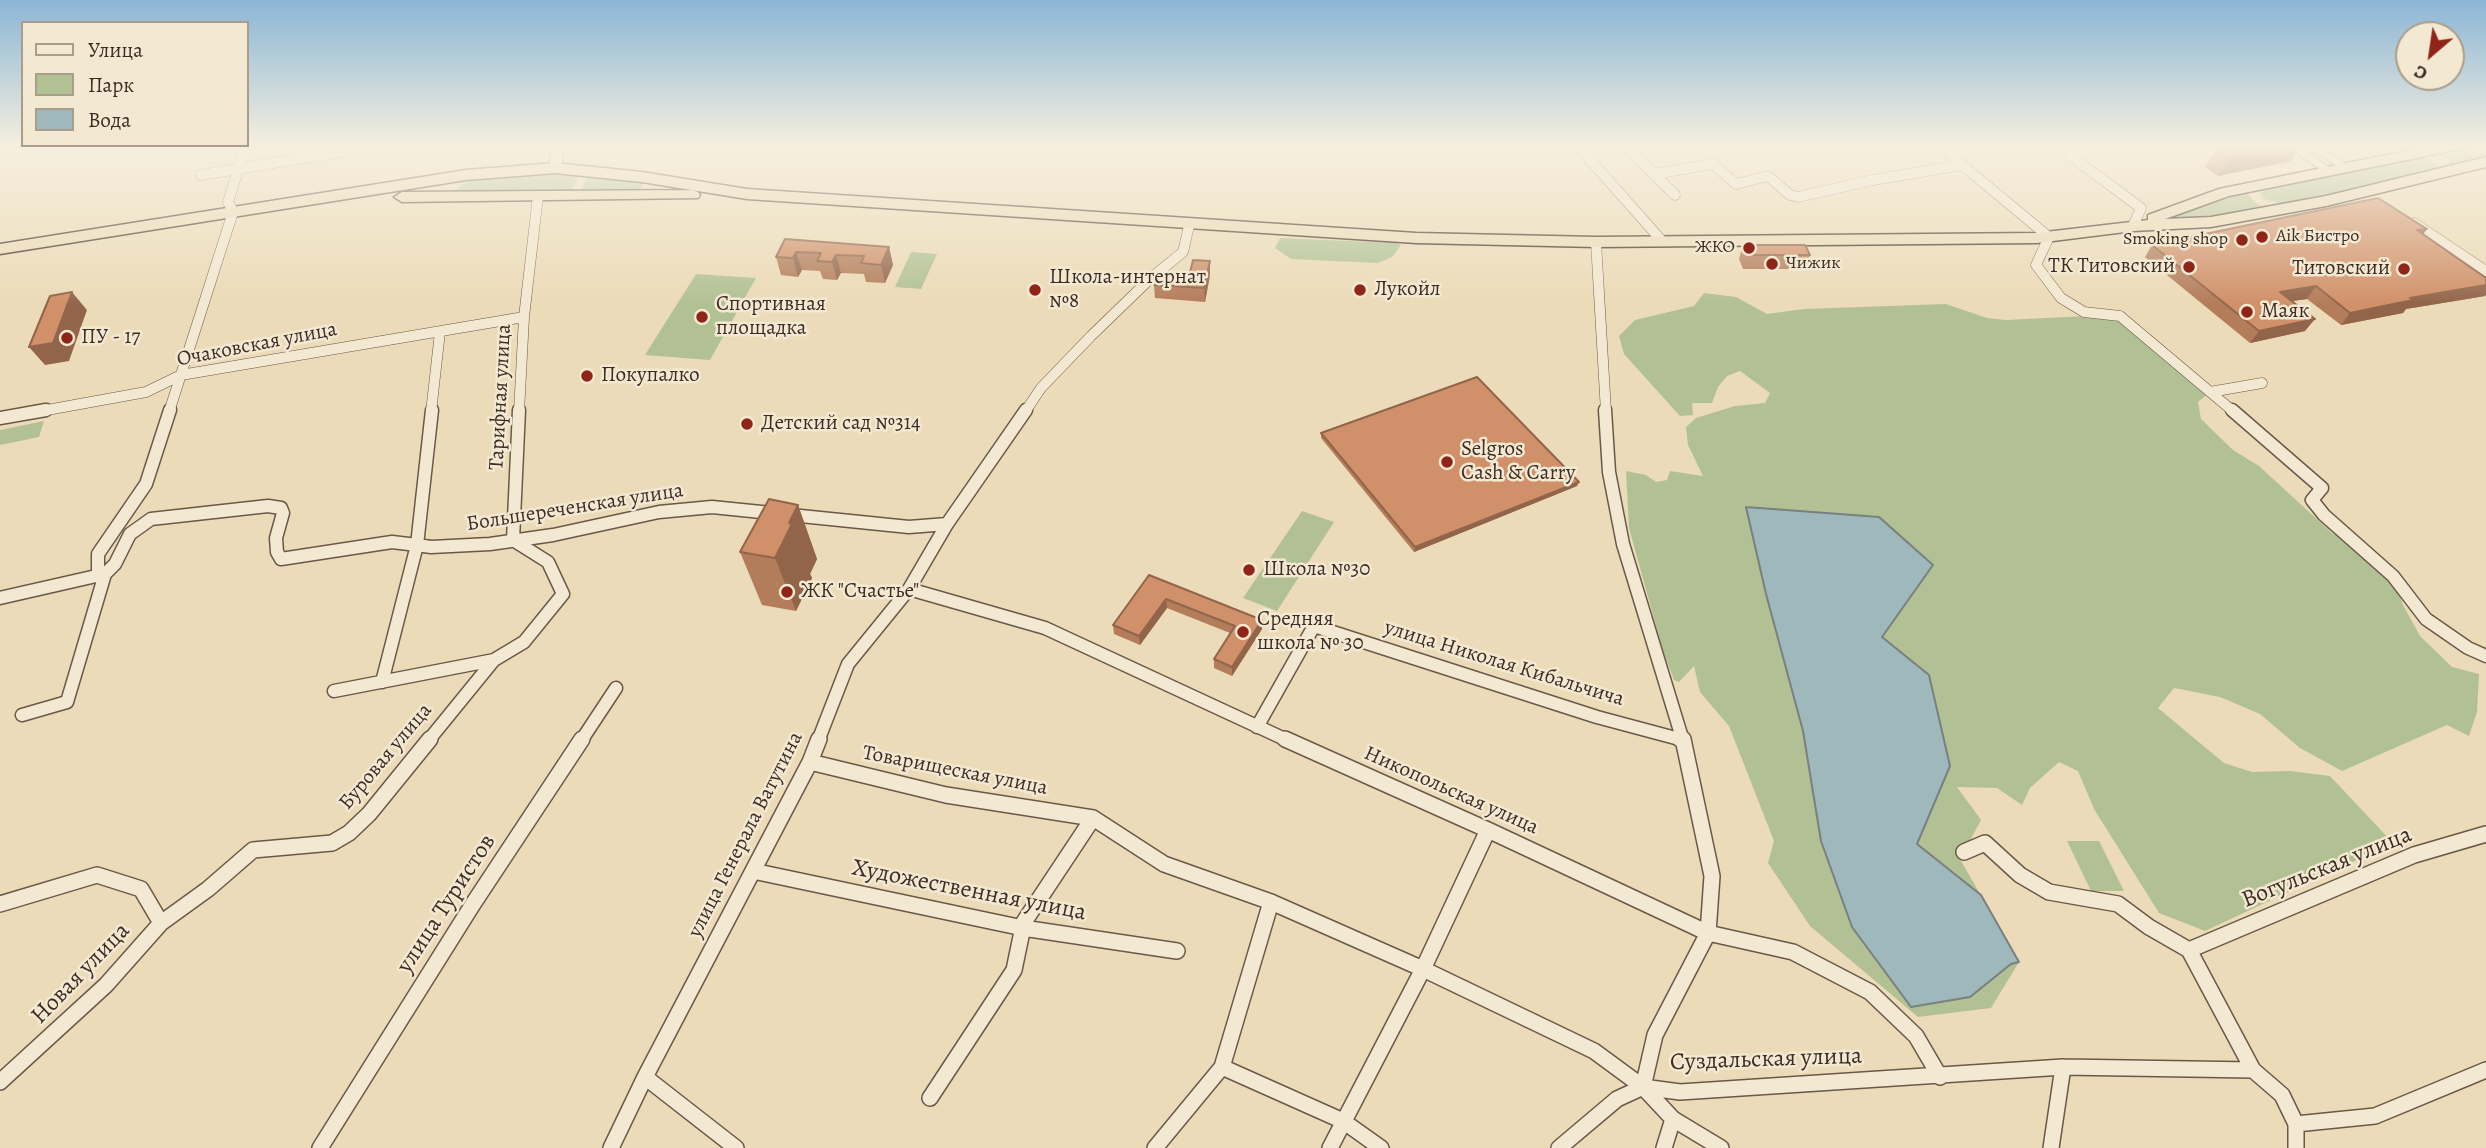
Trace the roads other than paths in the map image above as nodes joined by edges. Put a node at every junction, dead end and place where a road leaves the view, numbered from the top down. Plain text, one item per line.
1 (229, 199) edge
2 (326, 199) edge
3 (538, 199) edge
4 (810, 199) edge
5 (1624, 199) edge
6 (2003, 199) edge
7 (2128, 199) edge
8 (2207, 199) edge
9 (2256, 199) edge
10 (2362, 199) edge
11 (2283, 210) junction
12 (233, 212) junction
13 (2400, 214) edge
14 (1189, 226) junction
15 (2133, 226) junction
16 (2049, 237) junction
17 (1662, 241) junction
18 (1596, 242) junction
19 (0, 249) edge
20 (2486, 271) edge
21 (524, 317) junction
22 (440, 332) junction
23 (181, 375) junction
24 (2262, 383) dead end
25 (2210, 392) junction
26 (0, 418) edge
27 (947, 524) junction
28 (513, 540) junction
29 (417, 545) junction
30 (105, 574) junction
31 (909, 589) junction
32 (0, 598) edge
33 (2486, 656) edge
34 (494, 660) junction
35 (382, 682) junction
36 (616, 688) dead end
37 (334, 691) dead end
38 (22, 715) dead end
39 (1257, 727) junction
40 (1683, 740) junction
41 (810, 762) junction
42 (1093, 818) junction
43 (1488, 830) junction
44 (2486, 834) edge
45 (1964, 852) dead end
46 (753, 871) junction
47 (1271, 902) junction
48 (0, 904) edge
49 (161, 923) junction
50 (1023, 928) junction
51 (1708, 933) junction
52 (2189, 950) junction
53 (1177, 951) dead end
54 (1423, 969) junction
55 (1222, 1067) junction
56 (2063, 1067) junction
57 (2253, 1070) junction
58 (2486, 1070) edge
59 (645, 1077) junction
60 (1940, 1077) junction
61 (0, 1082) edge
62 (1643, 1087) junction
63 (930, 1098) dead end
64 (1673, 1119) junction
65 (1343, 1121) junction
66 (2295, 1124) junction
67 (320, 1148) edge
68 (611, 1148) edge
69 (736, 1148) edge
70 (1155, 1148) edge
71 (1330, 1148) edge
72 (1381, 1148) edge
73 (1559, 1148) edge
74 (1664, 1148) edge
75 (1721, 1148) edge
76 (2051, 1148) edge
77 (2296, 1148) edge

1 - 12 street
2 - 12 highway
3 - 21 street, Тарифная улица
4 - 14 highway
5 - 17 street
6 - 16 street
7 - 15 street
8 - 15 highway
9 - 11 highway
10 - 11 highway
11 - 15 highway
12 - 19 highway
12 - 23 street
13 - 20 street
14 - 18 highway
14 - 27 street, улица Генерала Ватутина
15 - 16 highway
16 - 17 highway
16 - 25 street
17 - 18 highway
18 - 40 street
21 - 22 street, Очаковская улица
21 - 28 street, Тарифная улица
22 - 23 street, Очаковская улица
22 - 29 street
23 - 26 street, Очаковская улица
23 - 30 street
24 - 25 street
25 - 33 street
27 - 28 street, Большереченская улица
27 - 31 street, улица Генерала Ватутина
28 - 29 street, Большереченская улица
28 - 34 street, Буровая улица
29 - 30 street, Большереченская улица
29 - 35 street
30 - 32 street
30 - 38 street
31 - 39 street, Никопольская улица
31 - 41 street, улица Генерала Ватутина
34 - 35 street
34 - 49 street, Буровая улица
35 - 37 street
36 - 67 street, улица Туристов
39 - 40 street, улица Николая Кибальчича
39 - 43 street, Никопольская улица
40 - 51 street
41 - 42 street, Товарищеская улица
41 - 46 street, улица Генерала Ватутина
42 - 47 street, Суздальская улица
42 - 50 street
43 - 51 street, Никопольская улица
43 - 54 street
44 - 52 street, Вогульская улица
45 - 52 street
46 - 50 street, Художественная улица
46 - 59 street, улица Генерала Ватутина
47 - 54 street, Суздальская улица
47 - 55 street
48 - 49 street
49 - 61 street, Новая улица
50 - 53 street, Художественная улица
50 - 63 street
51 - 60 street, Никопольская улица
51 - 62 street
52 - 57 street
54 - 62 street, Суздальская улица
54 - 65 street
55 - 65 street
55 - 70 street
56 - 57 street, Суздальская улица
56 - 60 street, Суздальская улица
56 - 76 street
57 - 66 street
58 - 66 street
59 - 68 street, улица Генерала Ватутина
59 - 69 street
60 - 62 street, Суздальская улица
62 - 64 street
62 - 73 street
64 - 74 street
64 - 75 street
65 - 71 street
65 - 72 street
66 - 77 street

